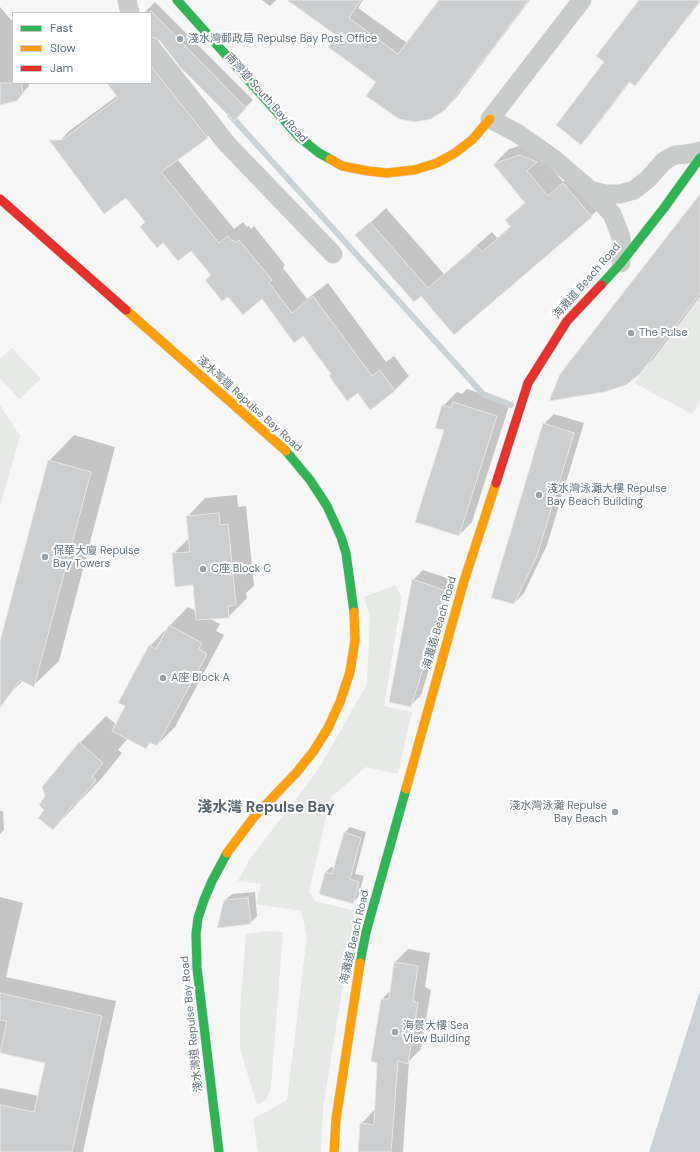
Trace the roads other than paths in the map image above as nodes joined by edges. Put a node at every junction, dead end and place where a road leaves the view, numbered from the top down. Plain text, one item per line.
1 (178, 0) edge
2 (582, 0) edge
3 (152, 49) edge
4 (490, 119) junction
5 (700, 151) edge
6 (700, 158) edge
7 (590, 190) junction
8 (0, 199) edge
9 (333, 254) dead end
10 (620, 263) junction
11 (219, 1152) edge
12 (334, 1152) edge

1 - 4 street, 南灣道 South Bay Road
2 - 4 street, 南灣道 South Bay Road
3 - 9 street
4 - 7 street
5 - 7 street
6 - 10 street, 海灘道 Beach Road
7 - 10 street
8 - 11 street, 淺水灣道 Repulse Bay Road
10 - 12 street, 海灘道 Beach Road

